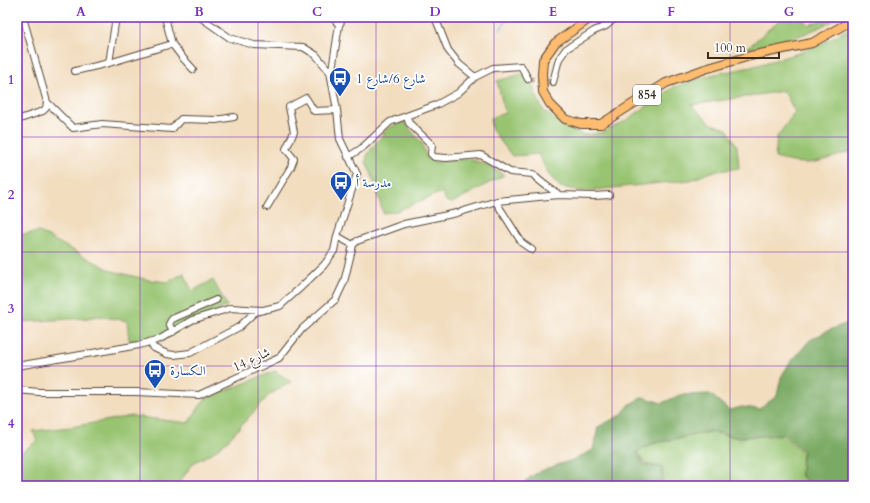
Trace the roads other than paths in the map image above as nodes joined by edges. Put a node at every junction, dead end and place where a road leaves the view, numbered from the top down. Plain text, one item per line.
1 (23, 17) edge
2 (116, 17) edge
3 (170, 17) edge
4 (200, 17) edge
5 (333, 17) edge
6 (344, 17) edge
7 (435, 17) edge
8 (592, 17) edge
9 (616, 17) edge
10 (853, 20) edge
11 (339, 25) junction
12 (172, 44) junction
13 (109, 63) junction
14 (193, 69) dead end
15 (74, 71) dead end
16 (331, 76) junction
17 (475, 77) junction
18 (528, 79) tunnel mouth
19 (552, 82) dead end
20 (47, 102) junction
21 (337, 110) junction
22 (407, 116) junction
23 (234, 117) dead end
24 (17, 120) edge
25 (348, 157) junction
26 (559, 195) junction
27 (609, 195) dead end
28 (496, 202) junction
29 (267, 207) dead end
30 (338, 236) junction
31 (353, 245) junction
32 (532, 250) dead end
33 (216, 300) dead end
34 (262, 310) junction
35 (173, 332) junction
36 (149, 342) junction
37 (17, 366) edge
38 (17, 390) edge

1 - 20 street
2 - 13 street
3 - 12 street
4 - 16 street
5 - 11 street
6 - 11 street
7 - 17 street
8 - 10 main road, 854
9 - 19 street
11 - 16 street
12 - 13 street
12 - 14 street
13 - 15 street
16 - 21 street
17 - 18 street
17 - 22 street
20 - 23 street
20 - 24 street
21 - 25 street
21 - 29 street
22 - 25 street
22 - 26 street
25 - 30 street
26 - 27 street
26 - 28 street
28 - 31 street
28 - 32 street
30 - 31 street
30 - 34 street
31 - 38 street, شارع 14
33 - 35 street
34 - 35 street
34 - 36 street
35 - 36 street
36 - 37 street

